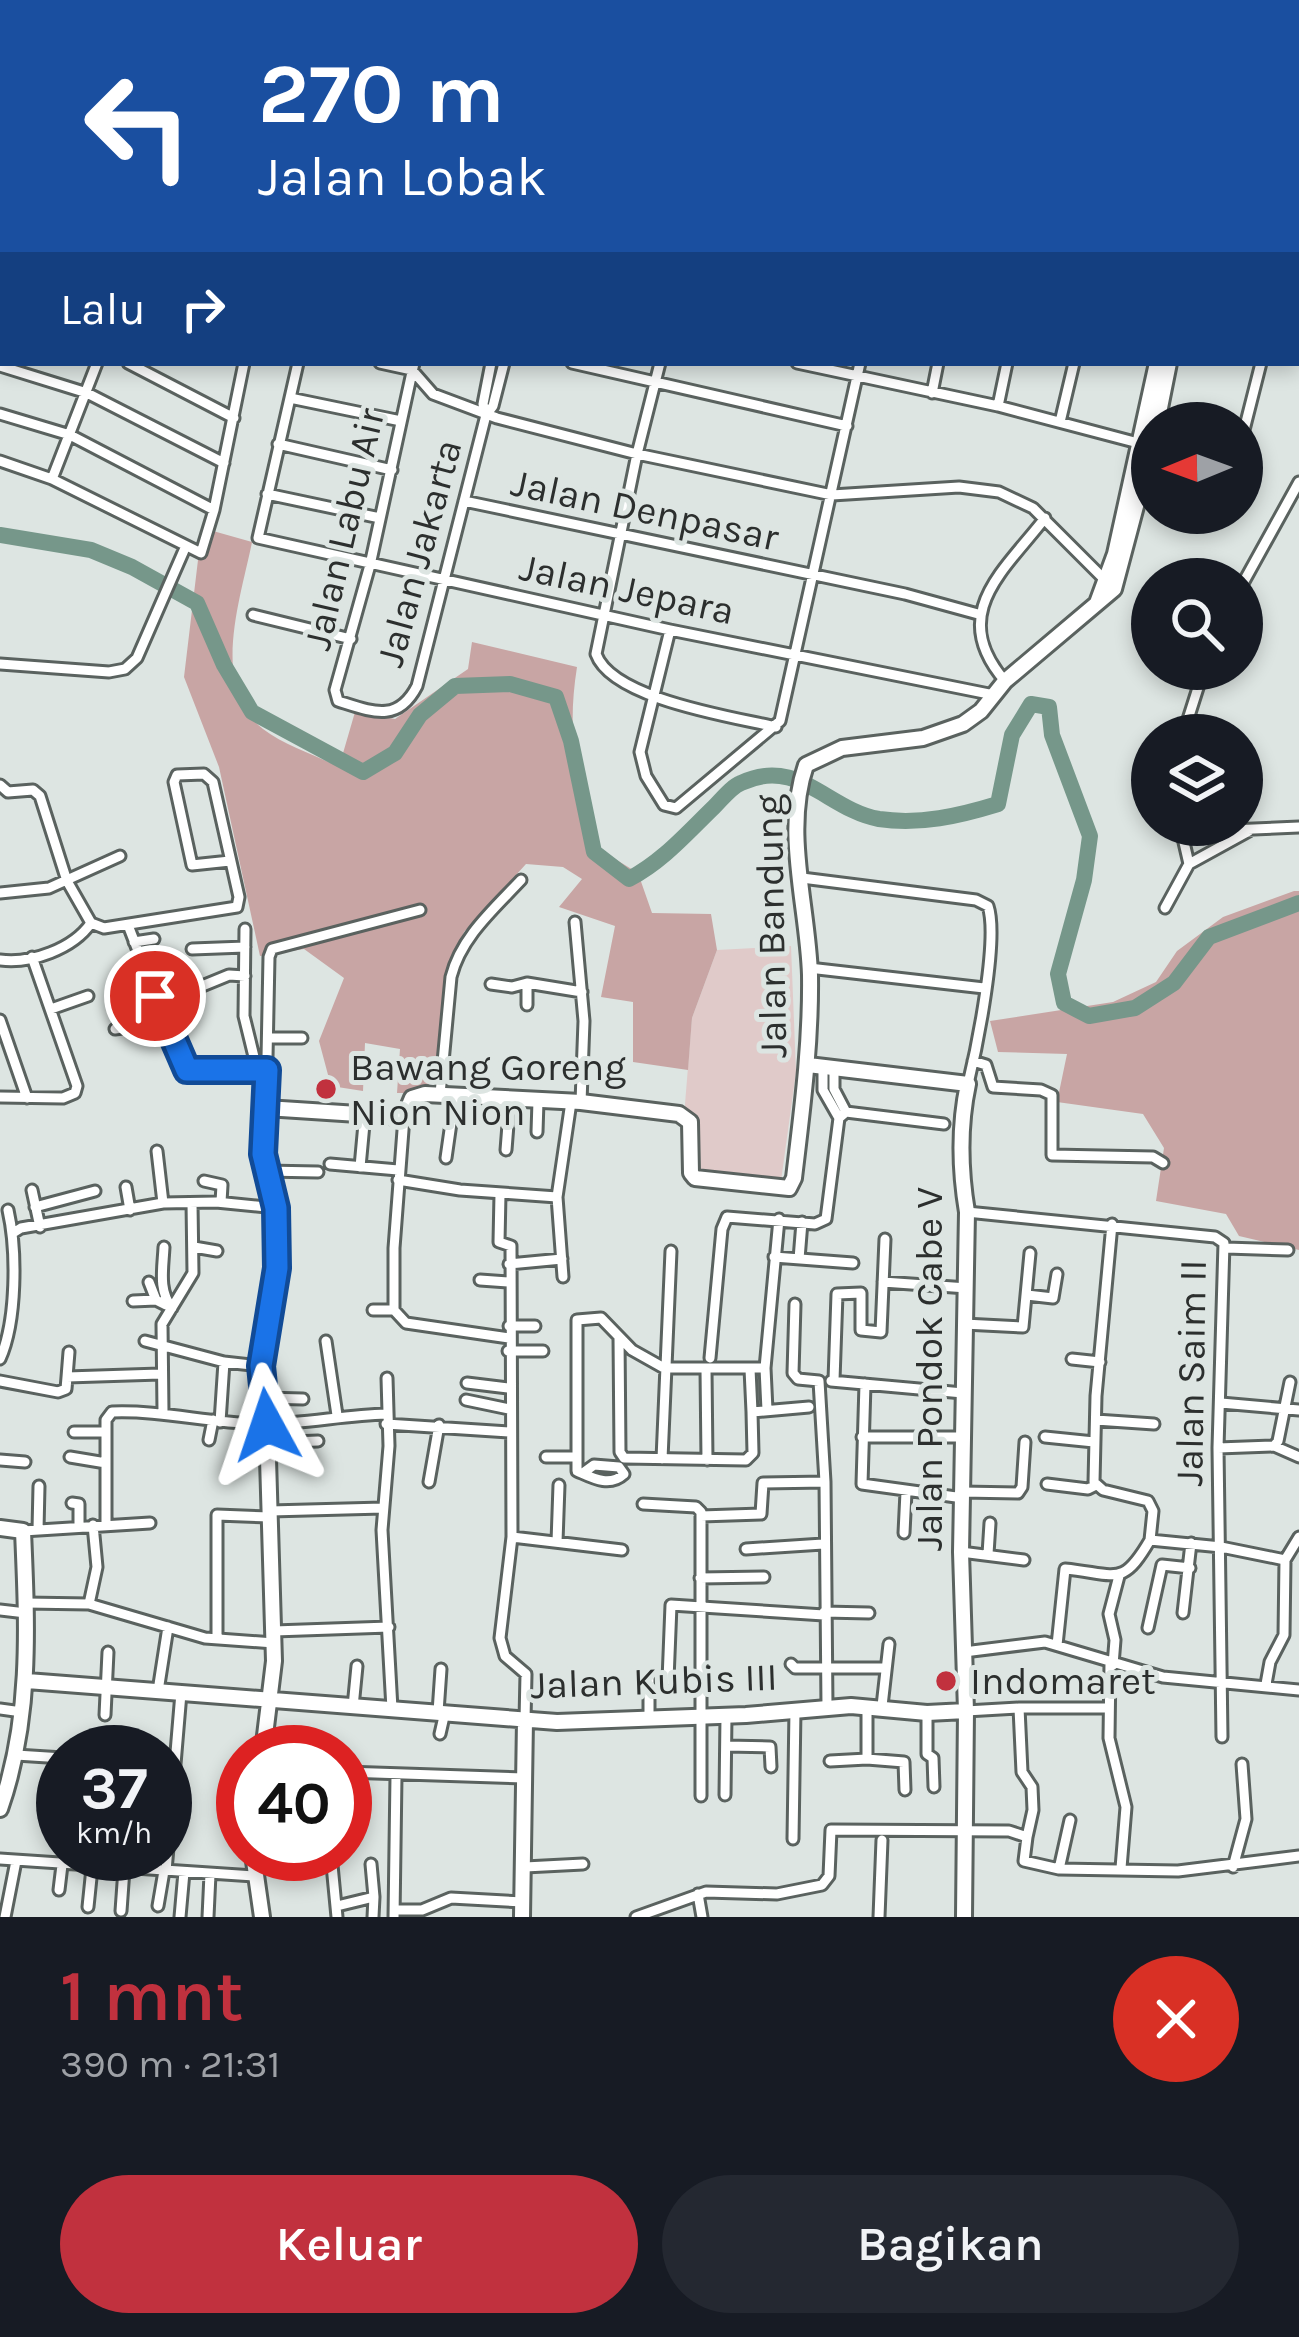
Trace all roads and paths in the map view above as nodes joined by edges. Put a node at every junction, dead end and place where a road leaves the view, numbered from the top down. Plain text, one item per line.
1 (0, 366) edge
2 (96, 366) edge
3 (134, 366) edge
4 (297, 366) edge
5 (490, 366) edge
6 (503, 366) edge
7 (583, 366) edge
8 (659, 366) edge
9 (811, 366) edge
10 (859, 366) edge
11 (937, 366) edge
12 (1006, 366) edge
13 (1073, 366) edge
14 (1157, 366) edge
15 (1168, 366) edge
16 (1260, 366) edge
17 (243, 367) edge
18 (413, 367) edge
19 (857, 376) junction
20 (656, 385) junction
21 (86, 393) junction
22 (932, 393) junction
23 (290, 398) junction
24 (1153, 402) edge
25 (1161, 402) edge
26 (1251, 402) edge
27 (998, 406) junction
28 (0, 414) edge
29 (486, 415) junction
30 (234, 418) junction
31 (401, 422) junction
32 (1060, 422) junction
33 (847, 427) junction
34 (70, 435) junction
35 (1131, 441) edge
36 (278, 444) junction
37 (637, 454) junction
38 (0, 461) edge
39 (224, 463) junction
40 (392, 470) junction
41 (52, 478) junction
42 (1299, 482) edge
43 (267, 494) junction
44 (832, 495) junction
45 (464, 501) junction
46 (1131, 506) edge
47 (214, 510) junction
48 (380, 518) junction
49 (1045, 518) junction
50 (619, 535) junction
51 (185, 548) junction
52 (1257, 558) edge
53 (370, 565) junction
54 (814, 577) junction
55 (446, 581) junction
56 (1109, 585) junction
57 (603, 614) junction
58 (978, 614) junction
59 (253, 615) dead end
60 (670, 630) junction
61 (351, 639) junction
62 (797, 656) junction
63 (0, 664) edge
64 (1005, 681) junction
65 (994, 695) junction
66 (654, 697) junction
67 (338, 700) joint
68 (776, 727) junction
69 (0, 784) edge
70 (1299, 827) edge
71 (1263, 829) edge
72 (1184, 846) edge
73 (1222, 846) edge
74 (120, 856) dead end
75 (230, 861) junction
76 (1189, 864) junction
77 (802, 878) junction
78 (521, 880) dead end
79 (67, 881) junction
80 (0, 893) edge
81 (1165, 908) dead end
82 (420, 910) dead end
83 (575, 922) dead end
84 (128, 925) junction
85 (88, 927) junction
86 (245, 929) dead end
87 (154, 939) dead end
88 (134, 942) junction
89 (245, 946) junction
90 (192, 949) dead end
91 (32, 957) junction
92 (0, 960) edge
93 (170, 962) dead end
94 (143, 967) junction
95 (809, 968) junction
96 (245, 976) junction
97 (527, 983) junction
98 (491, 984) dead end
99 (984, 988) junction
100 (582, 992) junction
101 (88, 995) dead end
102 (168, 1000) dead end
103 (527, 1004) dead end
104 (51, 1009) junction
105 (0, 1020) edge
106 (168, 1022) junction
107 (115, 1029) dead end
108 (270, 1038) junction
109 (302, 1038) dead end
110 (974, 1061) junction
111 (821, 1067) junction
112 (262, 1069) junction
113 (968, 1084) junction
114 (448, 1095) junction
115 (0, 1097) edge
116 (27, 1098) junction
117 (510, 1100) junction
118 (538, 1101) junction
119 (576, 1102) junction
120 (266, 1108) junction
121 (365, 1112) junction
122 (842, 1115) junction
123 (404, 1117) junction
124 (944, 1124) dead end
125 (537, 1132) dead end
126 (506, 1150) dead end
127 (159, 1153) dead end
128 (1052, 1155) junction
129 (446, 1158) dead end
130 (1163, 1163) dead end
131 (330, 1165) dead end
132 (360, 1167) junction
133 (266, 1171) junction
134 (1051, 1171) dead end
135 (318, 1172) dead end
136 (398, 1175) junction
137 (204, 1181) dead end
138 (126, 1187) dead end
139 (32, 1190) dead end
140 (94, 1191) dead end
141 (500, 1194) junction
142 (557, 1196) junction
143 (221, 1202) junction
144 (163, 1203) junction
145 (191, 1203) junction
146 (35, 1207) junction
147 (276, 1208) junction
148 (8, 1210) dead end
149 (130, 1210) junction
150 (967, 1212) junction
151 (779, 1219) junction
152 (802, 1222) junction
153 (1112, 1224) junction
154 (40, 1227) junction
155 (13, 1239) junction
156 (885, 1239) dead end
157 (0, 1244) edge
158 (164, 1247) dead end
159 (194, 1247) junction
160 (1226, 1248) junction
161 (1288, 1250) dead end
162 (217, 1251) dead end
163 (671, 1251) dead end
164 (1030, 1253) dead end
165 (774, 1257) junction
166 (799, 1258) junction
167 (562, 1259) junction
168 (853, 1263) dead end
169 (509, 1264) junction
170 (1057, 1274) dead end
171 (563, 1277) dead end
172 (480, 1280) dead end
173 (149, 1282) dead end
174 (508, 1282) junction
175 (883, 1283) junction
176 (967, 1288) junction
177 (861, 1293) junction
178 (1027, 1295) junction
179 (156, 1300) junction
180 (133, 1301) dead end
181 (795, 1304) dead end
182 (172, 1308) junction
183 (374, 1310) dead end
184 (394, 1310) junction
185 (964, 1324) junction
186 (535, 1326) dead end
187 (508, 1332) junction
188 (619, 1337) junction
189 (326, 1341) dead end
190 (145, 1342) dead end
191 (164, 1348) junction
192 (508, 1351) junction
193 (542, 1351) dead end
194 (1, 1352) edge
195 (69, 1352) dead end
196 (1072, 1359) dead end
197 (1100, 1361) junction
198 (224, 1362) junction
199 (708, 1364) junction
200 (261, 1366) junction
201 (664, 1368) junction
202 (765, 1368) junction
203 (749, 1369) junction
204 (160, 1374) junction
205 (67, 1377) junction
206 (387, 1378) dead end
207 (0, 1381) edge
208 (819, 1381) junction
209 (834, 1381) junction
210 (1289, 1382) dead end
211 (466, 1383) dead end
212 (865, 1384) junction
213 (508, 1388) junction
214 (963, 1394) junction
215 (263, 1398) junction
216 (303, 1399) dead end
217 (466, 1400) dead end
218 (1222, 1403) junction
219 (809, 1407) dead end
220 (1283, 1408) junction
221 (509, 1409) junction
222 (767, 1410) junction
223 (1299, 1410) edge
224 (163, 1412) junction
225 (752, 1412) junction
226 (337, 1415) junction
227 (386, 1419) junction
228 (1096, 1420) junction
229 (217, 1421) junction
230 (1154, 1424) dead end
231 (267, 1425) junction
232 (439, 1425) junction
233 (74, 1432) dead end
234 (106, 1432) junction
235 (509, 1432) junction
236 (862, 1437) junction
237 (962, 1437) junction
238 (1045, 1437) dead end
239 (209, 1440) dead end
240 (318, 1441) dead end
241 (1025, 1442) dead end
242 (1094, 1442) junction
243 (267, 1444) junction
244 (1274, 1446) junction
245 (1218, 1448) junction
246 (1299, 1456) edge
247 (70, 1457) dead end
248 (546, 1457) dead end
249 (577, 1457) junction
250 (631, 1459) junction
251 (662, 1459) junction
252 (0, 1460) edge
253 (707, 1460) junction
254 (25, 1462) dead end
255 (106, 1463) junction
256 (429, 1482) dead end
257 (825, 1482) junction
258 (1047, 1484) dead end
259 (559, 1485) dead end
260 (1096, 1485) junction
261 (38, 1486) dead end
262 (906, 1492) junction
263 (962, 1492) junction
264 (72, 1503) dead end
265 (643, 1504) dead end
266 (383, 1508) junction
267 (700, 1513) junction
268 (270, 1514) junction
269 (150, 1523) dead end
270 (990, 1523) dead end
271 (93, 1525) junction
272 (106, 1525) junction
273 (79, 1526) junction
274 (0, 1528) edge
275 (31, 1530) junction
276 (904, 1533) dead end
277 (512, 1537) junction
278 (1299, 1537) edge
279 (1150, 1540) junction
280 (557, 1542) junction
281 (823, 1544) junction
282 (1191, 1544) junction
283 (1221, 1547) junction
284 (622, 1550) dead end
285 (746, 1550) dead end
286 (961, 1552) junction
287 (988, 1554) junction
288 (1024, 1560) dead end
289 (1285, 1560) junction
290 (1190, 1568) junction
291 (1119, 1576) junction
292 (764, 1577) dead end
293 (700, 1579) junction
294 (89, 1604) junction
295 (701, 1606) junction
296 (26, 1608) junction
297 (0, 1610) edge
298 (869, 1612) dead end
299 (1183, 1613) dead end
300 (824, 1614) junction
301 (169, 1627) junction
302 (388, 1627) junction
303 (1148, 1628) dead end
304 (1284, 1635) junction
305 (1299, 1635) edge
306 (274, 1637) junction
307 (217, 1639) junction
308 (889, 1644) dead end
309 (1057, 1645) junction
310 (108, 1652) dead end
311 (963, 1653) junction
312 (791, 1664) dead end
313 (1112, 1664) junction
314 (357, 1666) dead end
315 (825, 1666) junction
316 (884, 1668) junction
317 (441, 1669) dead end
318 (649, 1677) dead end
319 (668, 1680) dead end
320 (27, 1681) junction
321 (1221, 1684) junction
322 (1266, 1684) junction
323 (107, 1686) junction
324 (1299, 1690) edge
325 (158, 1691) junction
326 (181, 1693) junction
327 (272, 1700) junction
328 (875, 1706) junction
329 (352, 1707) junction
330 (827, 1707) junction
331 (1018, 1708) junction
332 (1107, 1708) junction
333 (0, 1709) edge
334 (392, 1709) junction
335 (795, 1710) junction
336 (966, 1711) junction
337 (22, 1712) junction
338 (441, 1712) junction
339 (927, 1713) junction
340 (105, 1715) dead end
341 (702, 1716) junction
342 (726, 1716) junction
343 (649, 1718) junction
344 (525, 1720) junction
345 (176, 1725) edge
346 (267, 1725) edge
347 (440, 1734) dead end
348 (1222, 1737) dead end
349 (726, 1746) junction
350 (16, 1755) junction
351 (36, 1756) edge
352 (867, 1759) junction
353 (830, 1761) dead end
354 (1242, 1764) dead end
355 (771, 1767) dead end
356 (5, 1773) edge
357 (372, 1774) edge
358 (396, 1775) junction
359 (524, 1778) junction
360 (934, 1787) dead end
361 (905, 1790) dead end
362 (725, 1795) dead end
363 (700, 1796) dead end
364 (0, 1808) edge
365 (1070, 1820) dead end
366 (966, 1828) junction
367 (1027, 1837) junction
368 (793, 1839) dead end
369 (882, 1840) dead end
370 (1299, 1856) edge
371 (0, 1859) edge
372 (16, 1861) junction
373 (36, 1863) edge
374 (583, 1864) dead end
375 (525, 1867) junction
376 (1233, 1867) junction
377 (1121, 1868) junction
378 (1059, 1869) junction
379 (192, 1873) edge
380 (210, 1874) junction
381 (216, 1874) edge
382 (372, 1875) edge
383 (60, 1881) edge
384 (87, 1881) edge
385 (122, 1881) edge
386 (163, 1881) edge
387 (183, 1881) edge
388 (255, 1881) edge
389 (334, 1881) edge
390 (59, 1891) dead end
391 (698, 1894) junction
392 (374, 1897) junction
393 (158, 1906) dead end
394 (88, 1907) dead end
395 (522, 1910) edge
396 (121, 1911) dead end
397 (337, 1911) edge
398 (394, 1914) edge
399 (5, 1917) edge
400 (180, 1917) edge
401 (208, 1917) edge
402 (262, 1917) edge
403 (373, 1917) edge
404 (636, 1917) edge
405 (702, 1917) edge
406 (879, 1917) edge
407 (964, 1917) edge

1 - 21 street
2 - 21 street
3 - 30 street
4 - 23 street
5 - 29 street, Jalan Jakarta
6 - 29 street, Jalan Jakarta
7 - 20 street
8 - 20 street
9 - 19 street
10 - 19 street
11 - 22 street
12 - 27 street
13 - 32 street
14 - 24 street
15 - 25 street
16 - 26 street
17 - 30 street
18 - 29 street
18 - 31 street, Jalan Labu Air
19 - 22 street
19 - 33 street
20 - 33 street
20 - 37 street
21 - 34 street
21 - 39 street
22 - 27 street
23 - 31 street
23 - 36 street
27 - 32 street
28 - 34 street
29 - 37 street
29 - 45 street, Jalan Jakarta
30 - 39 street
31 - 40 street, Jalan Labu Air
32 - 35 street
33 - 44 street
34 - 41 street
34 - 47 street
36 - 40 street
36 - 43 street
37 - 44 street
37 - 50 street
38 - 41 street
39 - 47 street
40 - 48 street, Jalan Labu Air
41 - 51 street
42 - 52 street
43 - 48 street
43 - 53 street, Jalan Jepara
44 - 49 street
44 - 54 street
45 - 50 street, Jalan Denpasar
45 - 55 street, Jalan Jakarta
46 - 56 street
47 - 51 street
48 - 53 street, Jalan Labu Air
49 - 56 street
49 - 58 street
50 - 54 street, Jalan Denpasar
50 - 57 street
51 - 63 street
53 - 55 street, Jalan Jepara
53 - 61 street, Jalan Labu Air
54 - 58 street, Jalan Denpasar
54 - 62 street
55 - 57 street, Jalan Jepara
55 - 67 street, Jalan Jakarta
56 - 64 street, Jalan Bandung
57 - 60 street, Jalan Jepara
57 - 66 street
58 - 64 street
59 - 61 street
60 - 62 street, Jalan Jepara
60 - 66 street
61 - 67 street, Jalan Labu Air
62 - 65 street, Jalan Jepara
62 - 68 street
64 - 65 street, Jalan Bandung
65 - 77 street, Jalan Bandung
66 - 68 street
66 - 68 street
69 - 79 street
70 - 71 street
72 - 76 street
73 - 76 street
74 - 79 street
75 - 75 street
75 - 84 street
76 - 81 street
77 - 95 street, Jalan Bandung
77 - 99 street, Jalan Pondok Cabe V
78 - 114 street
79 - 80 street
79 - 85 street
82 - 108 street
83 - 100 street
84 - 85 street
84 - 88 street
85 - 91 street
86 - 89 street
87 - 88 street
88 - 94 street
89 - 90 street
89 - 96 street
91 - 92 street
91 - 104 street
93 - 94 street
94 - 106 street
95 - 99 street
95 - 111 street, Jalan Bandung
96 - 102 street
96 - 112 street
97 - 98 street
97 - 100 street
97 - 103 street
99 - 110 street, Jalan Pondok Cabe V
100 - 119 street
101 - 104 street
104 - 116 street
105 - 116 street
106 - 107 street
106 - 112 street
108 - 109 street
108 - 112 street
110 - 113 street, Jalan Pondok Cabe V
110 - 128 street
111 - 113 street
111 - 119 street, Jalan Bandung
111 - 122 street
112 - 120 street
113 - 150 street, Jalan Pondok Cabe V
114 - 117 street, Jalan Bandung
114 - 123 street
114 - 129 street
115 - 116 street
117 - 118 street, Jalan Bandung
117 - 126 street
118 - 119 street, Jalan Bandung
118 - 125 street
119 - 142 street
120 - 121 street
120 - 133 street
121 - 123 street
121 - 132 street
122 - 124 street
122 - 152 street
123 - 136 street
127 - 144 street
128 - 130 street
128 - 134 street
131 - 132 street
132 - 136 street
133 - 135 street
133 - 147 street
136 - 141 street
136 - 184 street
137 - 143 street
138 - 149 street
139 - 146 street
140 - 146 street
141 - 142 street
141 - 169 street
142 - 167 street
143 - 145 street
143 - 147 street
144 - 145 street
144 - 149 street
145 - 159 street
146 - 154 street
147 - 200 street
148 - 155 street
149 - 154 street
150 - 153 street, Jalan Saim II
150 - 176 street, Jalan Pondok Cabe V
151 - 152 street
151 - 165 street
151 - 199 street
152 - 166 street
153 - 160 street, Jalan Saim II
153 - 197 street
154 - 155 street
155 - 157 street
155 - 194 street
156 - 175 street
158 - 182 street
159 - 162 street
159 - 182 street
160 - 161 street
160 - 218 street, Jalan Saim II
163 - 201 street
164 - 178 street
165 - 166 street
165 - 202 street
166 - 168 street
167 - 169 street
167 - 171 street
169 - 174 street
170 - 178 street
172 - 174 street
173 - 179 street
174 - 187 street
175 - 176 street
175 - 177 street
175 - 177 street
176 - 185 street, Jalan Pondok Cabe V
177 - 209 street
178 - 185 street
179 - 180 street
179 - 182 street
181 - 208 street
182 - 191 street
183 - 184 street
184 - 187 street
185 - 214 street, Jalan Pondok Cabe V
186 - 187 street
187 - 192 street
188 - 201 street
188 - 249 street
188 - 250 street
189 - 226 street
190 - 191 street
191 - 198 street
191 - 204 street
192 - 193 street
192 - 213 street
195 - 205 street
196 - 197 street
197 - 228 street
198 - 200 street
198 - 229 street
199 - 201 street
199 - 203 street
199 - 253 street
200 - 215 street
201 - 251 street
202 - 203 street
202 - 222 street
203 - 225 street
204 - 205 street
204 - 224 street
205 - 207 street
206 - 227 street
208 - 209 street
208 - 257 street
209 - 212 street
210 - 220 street
211 - 213 street
212 - 214 street
212 - 236 street
213 - 221 street
214 - 237 street, Jalan Pondok Cabe V
215 - 216 street
215 - 231 street
217 - 221 street
218 - 220 street
218 - 245 street, Jalan Saim II
219 - 222 street
220 - 223 street
220 - 244 street
221 - 235 street
222 - 225 street
224 - 229 street
224 - 234 street
225 - 253 street
226 - 227 street
226 - 231 street
227 - 232 street
227 - 266 street
228 - 230 street
228 - 242 street
229 - 231 street
229 - 239 street
231 - 243 street
232 - 235 street
232 - 256 street
233 - 234 street
234 - 255 street
235 - 277 street
236 - 237 street
236 - 262 street
237 - 263 street, Jalan Pondok Cabe V
238 - 242 street
240 - 243 street
241 - 263 street
242 - 260 street
243 - 268 street
244 - 245 street
244 - 246 street
245 - 283 street, Jalan Saim II
247 - 255 street
248 - 249 street
249 - 250 street
250 - 251 street
251 - 253 street
252 - 254 street
255 - 272 street
257 - 267 street
257 - 281 street
258 - 260 street
259 - 280 street
260 - 279 street
261 - 275 street
262 - 263 street
262 - 276 street
263 - 286 street, Jalan Pondok Cabe V
264 - 273 street
265 - 267 street
266 - 268 street
266 - 302 street
267 - 293 street
268 - 306 street
268 - 307 street
269 - 272 street
270 - 287 street
271 - 272 street
271 - 273 street
271 - 294 street
273 - 275 street
274 - 275 street
275 - 296 street
277 - 280 street
277 - 344 street
278 - 289 street
279 - 282 street
279 - 291 street
280 - 284 street
281 - 285 street
281 - 300 street
282 - 283 street
282 - 290 street
283 - 289 street
283 - 321 street, Jalan Saim II
286 - 287 street
286 - 311 street, Jalan Pondok Cabe V
287 - 288 street
289 - 304 street
290 - 299 street
290 - 303 street
291 - 309 street
291 - 313 street
292 - 293 street
293 - 295 street
294 - 296 street
294 - 301 street
295 - 300 street
295 - 319 street
295 - 341 street
296 - 297 street
296 - 320 street
298 - 300 street
300 - 315 street
301 - 307 street
301 - 325 street
302 - 306 street
302 - 334 street
304 - 305 street
304 - 322 street
306 - 307 street
306 - 327 street
308 - 316 street
309 - 311 street
309 - 313 street
310 - 323 street
311 - 336 street, Jalan Pondok Cabe V
312 - 315 street
313 - 321 street
313 - 332 street
314 - 329 street
315 - 316 street
315 - 330 street
316 - 328 street
317 - 338 street
318 - 343 street
320 - 323 street, Jalan Kubis III
320 - 337 street
321 - 322 street
321 - 348 street, Jalan Saim II
322 - 324 street
323 - 325 street, Jalan Kubis III
323 - 340 street
325 - 326 street, Jalan Kubis III
326 - 327 street, Jalan Kubis III
326 - 345 street
327 - 329 street, Jalan Kubis III
327 - 346 street
328 - 330 street, Jalan Kubis III
328 - 339 street, Jalan Kubis III
328 - 352 street
329 - 334 street, Jalan Kubis III
330 - 335 street, Jalan Kubis III
331 - 332 street
331 - 336 street
331 - 367 street
332 - 377 street
333 - 337 street
334 - 338 street, Jalan Kubis III
335 - 342 street, Jalan Kubis III
335 - 368 street
336 - 339 street, Jalan Kubis III
336 - 366 street, Jalan Pondok Cabe V
337 - 350 street
338 - 344 street, Jalan Kubis III
338 - 347 street
339 - 360 street
341 - 342 street, Jalan Kubis III
341 - 343 street, Jalan Kubis III
341 - 363 street
342 - 349 street
343 - 344 street, Jalan Kubis III
344 - 359 street
349 - 355 street
349 - 362 street
350 - 351 street
350 - 356 street
352 - 353 street
352 - 361 street
354 - 376 street
356 - 364 street
357 - 358 street
358 - 359 street
358 - 398 street
359 - 375 street
365 - 378 street
366 - 367 street
366 - 391 street
366 - 407 street, Jalan Pondok Cabe V
367 - 378 street
369 - 406 street
370 - 376 street
371 - 372 street
372 - 373 street
372 - 399 street
374 - 375 street
375 - 395 street
376 - 377 street
377 - 378 street
379 - 380 street
380 - 381 street
380 - 401 street
382 - 392 street
383 - 390 street
384 - 394 street
385 - 396 street
386 - 393 street
387 - 400 street
388 - 402 street
389 - 397 street
391 - 404 street
391 - 405 street
392 - 397 street
392 - 403 street
395 - 398 street

